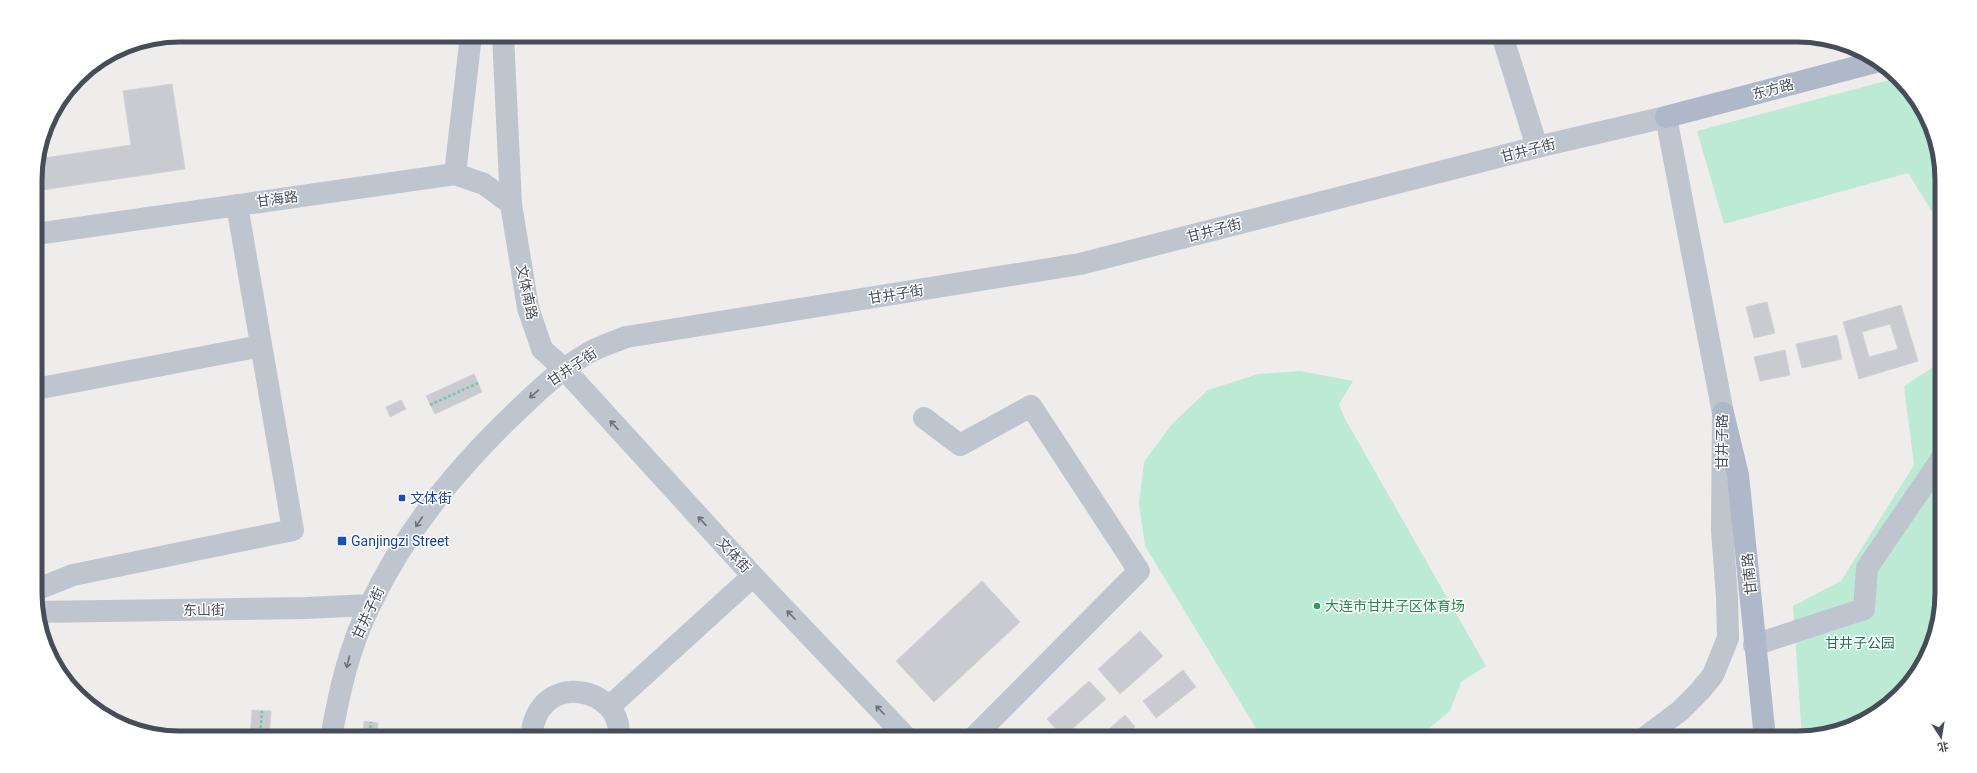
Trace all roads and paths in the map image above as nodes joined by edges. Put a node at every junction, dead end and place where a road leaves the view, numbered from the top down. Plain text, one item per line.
1 (470, 42) edge
2 (503, 42) edge
3 (1504, 42) edge
4 (1871, 63) edge
5 (1666, 117) junction
6 (1537, 147) junction
7 (455, 174) junction
8 (510, 204) junction
9 (237, 205) junction
10 (42, 233) edge
11 (261, 346) junction
12 (565, 370) junction
13 (478, 383) dead end
14 (42, 388) edge
15 (430, 405) dead end
16 (1723, 413) junction
17 (924, 418) dead end
18 (1935, 468) edge
19 (753, 576) junction
20 (42, 587) edge
21 (369, 605) junction
22 (43, 612) edge
23 (1754, 645) junction
24 (609, 707) junction
25 (262, 711) dead end
26 (371, 722) dead end
27 (261, 731) edge
28 (333, 731) edge
29 (370, 731) edge
30 (532, 731) edge
31 (617, 731) edge
32 (900, 731) edge
33 (980, 731) edge
34 (1653, 731) edge
35 (1764, 731) edge

1 - 7 street
2 - 8 street, 文体南路
3 - 6 street
4 - 5 main road, 东方路
5 - 6 street, 甘井子街
5 - 16 street, 甘井子路
6 - 12 street, 甘井子街
7 - 8 street, 甘海路
7 - 9 street, 甘海路
8 - 12 street, 文体南路
9 - 10 street, 甘海路
9 - 11 street
11 - 14 street
11 - 20 street
19 -> 12 street, 文体街
12 -> 21 street, 甘井子街
13 - 15 path
16 - 23 main road, 甘南路
16 - 34 street, 甘井子路
17 - 33 street
18 - 23 street
19 - 24 street
32 -> 19 street, 文体街
21 - 22 street, 东山街
21 -> 28 street, 甘井子街
23 - 35 main road, 甘南路
24 - 30 street
24 - 31 street
25 - 27 path
26 - 29 path

